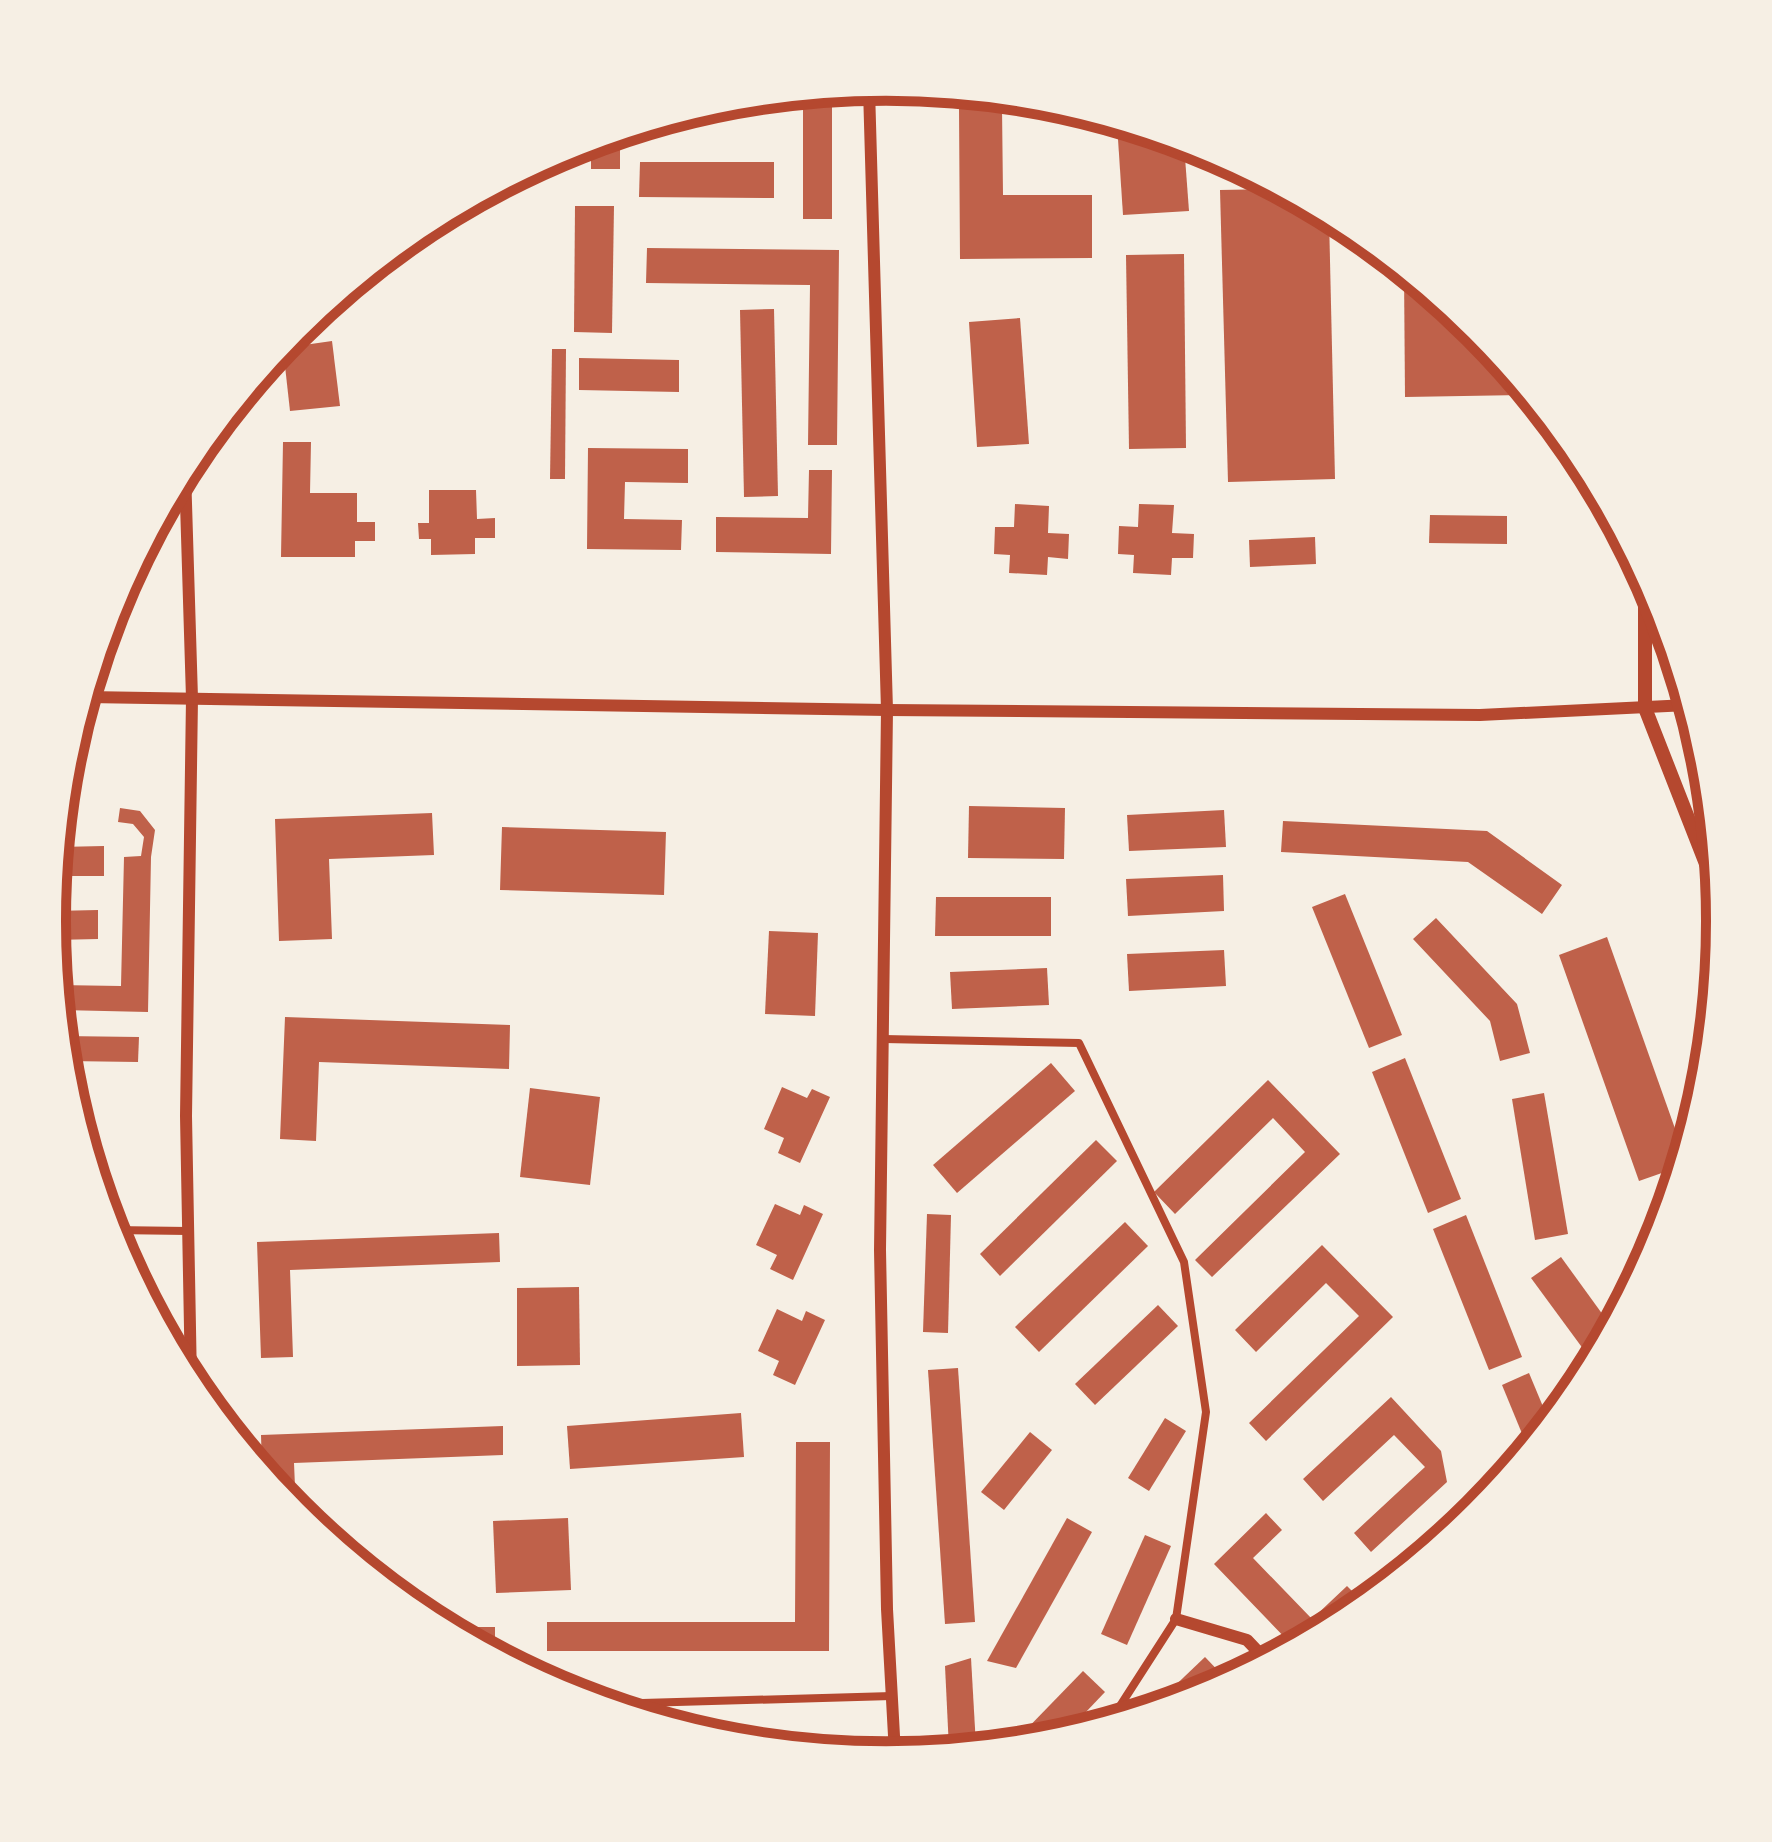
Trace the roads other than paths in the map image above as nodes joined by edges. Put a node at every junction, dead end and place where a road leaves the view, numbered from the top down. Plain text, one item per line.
1 (869, 102) edge
2 (186, 495) edge
3 (1645, 610) edge
4 (98, 697) edge
5 (192, 698) junction
6 (1677, 706) edge
7 (1645, 708) junction
8 (887, 710) junction
9 (1703, 856) edge
10 (884, 1039) junction
11 (126, 1230) edge
12 (188, 1231) junction
13 (190, 1355) edge
14 (1176, 1619) junction
15 (1258, 1651) edge
16 (892, 1696) junction
17 (642, 1703) edge
18 (1120, 1706) edge
19 (894, 1741) edge

1 - 8 street
2 - 5 street
3 - 7 main road
4 - 5 street
5 - 8 street
5 - 12 street
6 - 7 street
7 - 8 street
7 - 9 main road
8 - 10 street
10 - 14 street
10 - 16 street
11 - 12 street
12 - 13 street
14 - 15 street
14 - 18 street
16 - 17 street
16 - 19 street

